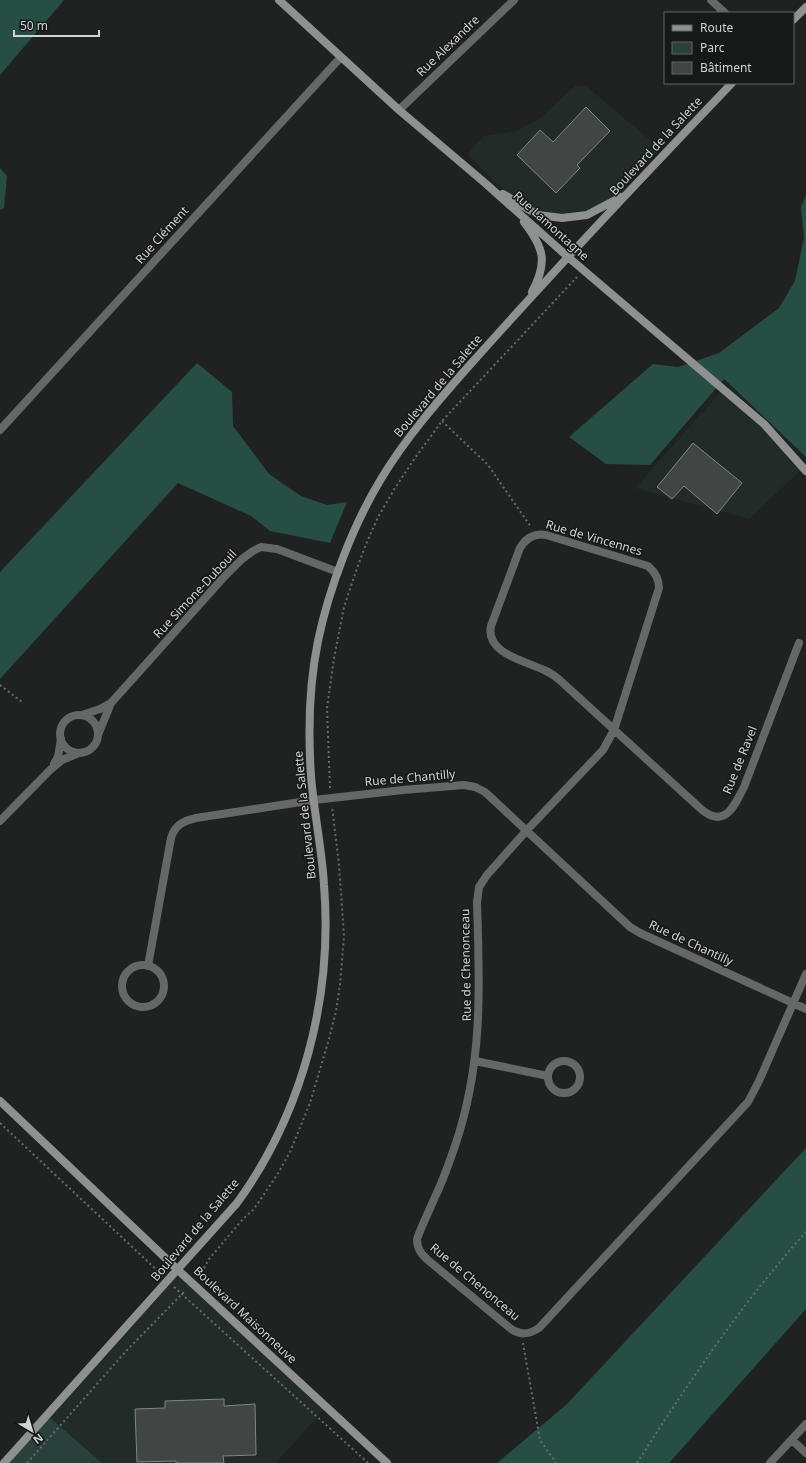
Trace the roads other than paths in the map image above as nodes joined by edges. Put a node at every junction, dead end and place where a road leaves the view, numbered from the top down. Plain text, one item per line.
1 (279, 0) edge
2 (514, 0) edge
3 (711, 0) edge
4 (806, 7) edge
5 (724, 12) edge
6 (794, 19) edge
7 (341, 57) junction
8 (731, 84) edge
9 (399, 110) junction
10 (485, 183) junction
11 (625, 195) junction
12 (513, 208) junction
13 (568, 257) junction
14 (526, 303) junction
15 (0, 430) edge
16 (806, 471) edge
17 (338, 572) junction
18 (799, 643) dead end
19 (111, 704) junction
20 (82, 715) junction
21 (614, 730) junction
22 (98, 735) junction
23 (61, 739) junction
24 (81, 752) junction
25 (50, 770) junction
26 (314, 800) junction
27 (0, 821) edge
28 (527, 830) junction
29 (148, 966) junction
30 (806, 974) edge
31 (793, 1004) junction
32 (806, 1009) edge
33 (475, 1062) junction
34 (548, 1076) junction
35 (0, 1101) edge
36 (178, 1270) junction
37 (806, 1424) edge
38 (792, 1440) junction
39 (806, 1453) edge
40 (4, 1463) edge
41 (387, 1463) edge
42 (770, 1463) edge

1 - 7 street, Rue Lamontagne
2 - 9 street, Rue Alexandre
3 - 5 street
4 - 6 street
7 - 9 street, Rue Lamontagne
7 - 15 street, Rue Clément
8 - 11 street, Boulevard de la Salette
9 - 10 street, Rue Lamontagne
10 - 11 street
10 - 12 street, Rue Lamontagne
11 - 13 street, Boulevard de la Salette
12 - 13 street, Rue Lamontagne
12 - 14 street
13 - 14 street, Boulevard de la Salette
13 - 16 street, Rue Lamontagne
14 - 17 street, Boulevard de la Salette
17 - 19 street, Rue Simone-Dubouil
17 - 26 street, Boulevard de la Salette
18 - 21 street, Rue de Ravel
19 - 20 street, Rue Simone-Dubouil
19 - 22 street, Rue Simone-Dubouil
20 - 22 street
20 - 23 street, Rue Simone-Dubouil
21 - 21 street, Rue de Vincennes
21 - 28 street, Rue de Vincennes
22 - 24 street, Rue Simone-Dubouil
23 - 24 street
23 - 25 street, Rue Simone-Dubouil
24 - 25 street, Rue Simone-Dubouil
25 - 27 street, Rue Simone-Dubouil
26 - 28 street, Rue de Chantilly
26 - 29 street, Rue de Chantilly
26 - 36 street, Boulevard de la Salette
28 - 31 street, Rue de Chantilly
28 - 33 street, Rue de Chenonceau
29 - 29 street
30 - 31 street, Rue de Chenonceau
31 - 32 street, Rue de Chantilly
31 - 33 street, Rue de Chenonceau
33 - 34 street
34 - 34 street
35 - 36 street, Boulevard Maisonneuve
36 - 40 street, Boulevard de la Salette
36 - 41 street, Boulevard Maisonneuve
37 - 38 street
38 - 39 street
38 - 42 street

